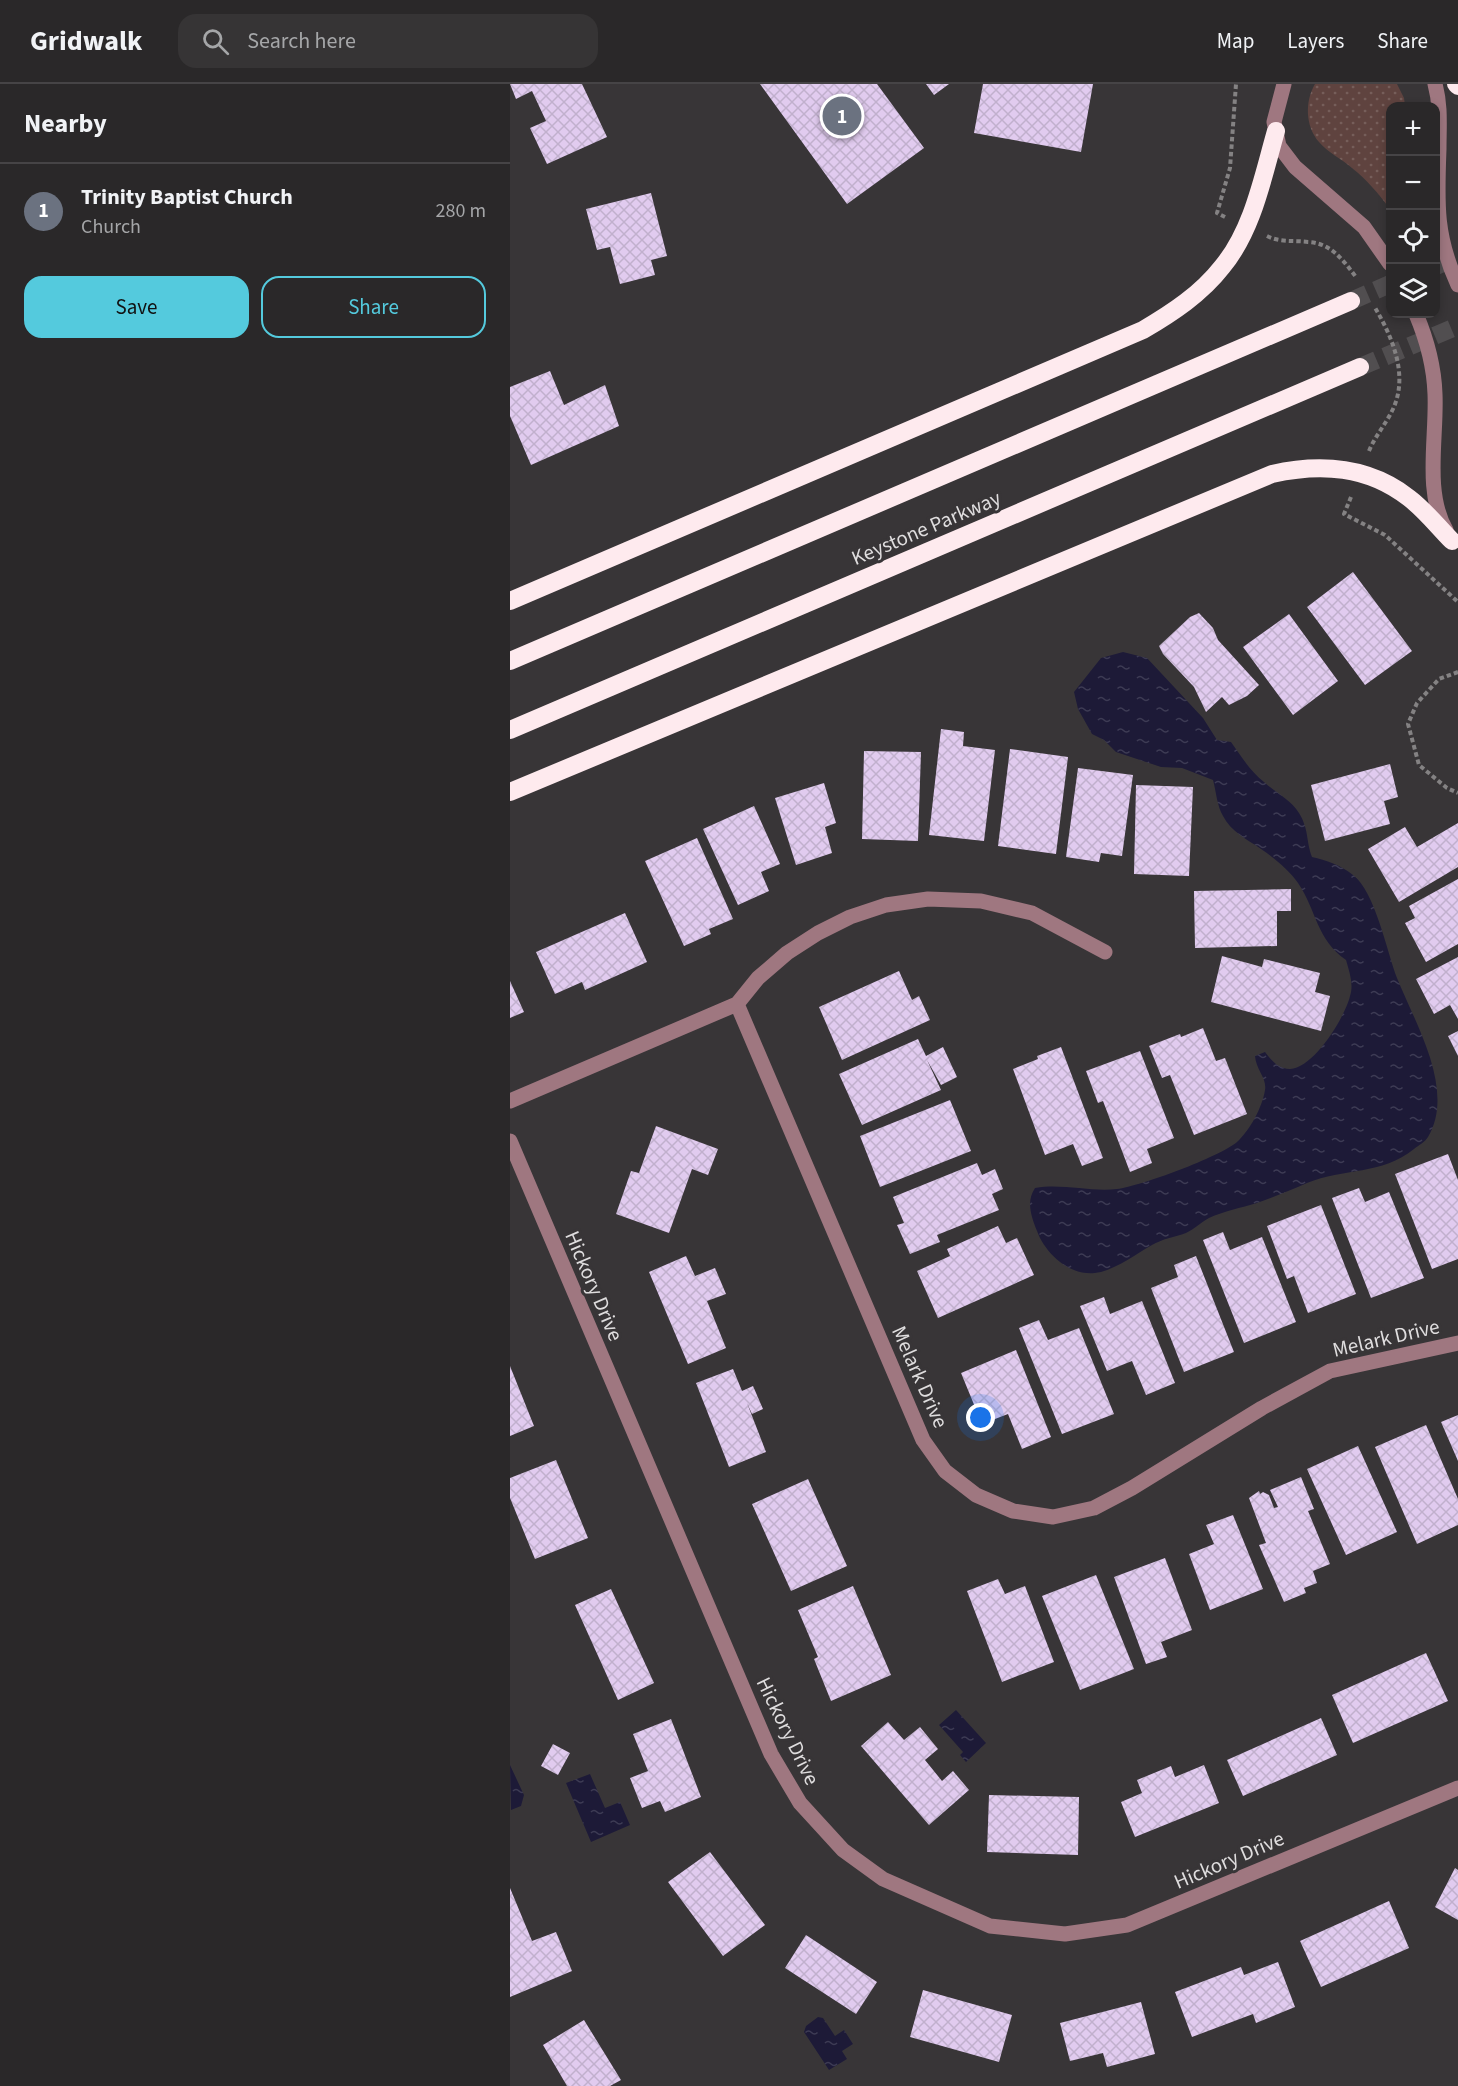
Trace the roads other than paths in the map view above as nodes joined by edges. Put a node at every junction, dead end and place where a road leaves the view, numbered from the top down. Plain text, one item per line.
1 (1277, 84) edge
2 (1284, 84) edge
3 (1435, 84) edge
4 (1275, 126) junction
5 (1386, 258) edge
6 (1458, 285) edge
7 (1352, 301) tunnel mouth
8 (1418, 318) edge
9 (1360, 366) tunnel mouth
10 (1455, 544) edge
11 (510, 601) edge
12 (510, 661) edge
13 (510, 730) edge
14 (510, 792) edge
15 (1106, 952) dead end
16 (737, 1004) junction
17 (510, 1101) edge
18 (510, 1141) edge
19 (1458, 1343) edge
20 (1458, 1788) edge

1 - 4 street
2 - 4 street
3 - 6 street
4 - 5 street
4 - 11 highway
7 - 12 highway, Keystone Parkway
8 - 10 street
9 - 13 highway, Keystone Parkway
10 - 14 highway
15 - 16 street
16 - 17 street
16 - 19 street, Melark Drive
18 - 20 street, Hickory Drive

